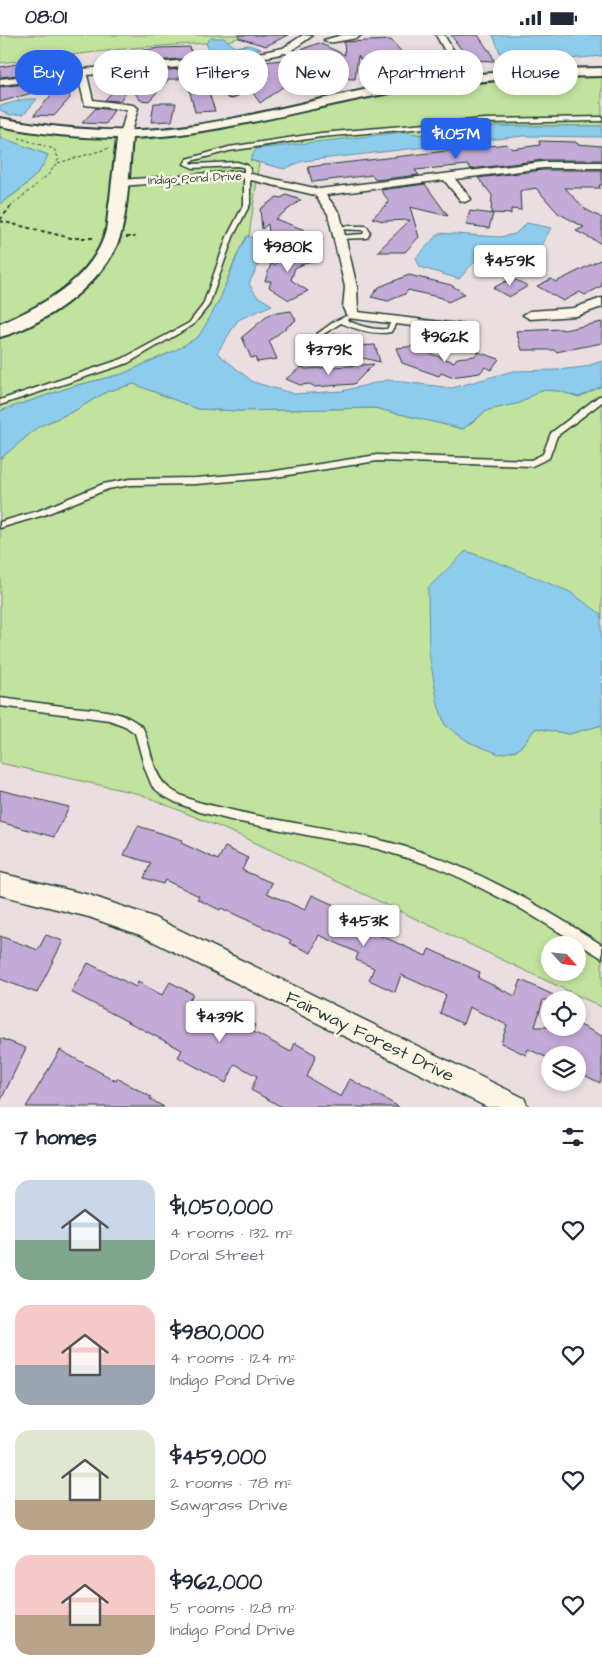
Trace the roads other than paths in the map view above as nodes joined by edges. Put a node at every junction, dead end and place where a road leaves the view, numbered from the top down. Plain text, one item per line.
1 (357, 35) edge
2 (440, 35) edge
3 (308, 36) edge
4 (329, 40) dead end
5 (286, 50) edge
6 (449, 50) edge
7 (178, 65) edge
8 (83, 72) edge
9 (602, 73) edge
10 (83, 76) edge
11 (483, 76) edge
12 (15, 80) edge
13 (0, 82) edge
14 (363, 95) edge
15 (602, 119) edge
16 (0, 122) edge
17 (124, 140) junction
18 (602, 165) edge
19 (246, 175) junction
20 (447, 176) junction
21 (121, 183) junction
22 (319, 191) junction
23 (465, 199) dead end
24 (602, 302) edge
25 (530, 315) dead end
26 (347, 318) junction
27 (469, 329) dead end
28 (0, 331) edge
29 (320, 333) dead end
30 (602, 398) edge
31 (0, 403) edge
32 (0, 525) edge
33 (0, 702) edge
34 (0, 884) edge
35 (602, 952) edge
36 (515, 1107) edge

1 - 4 street
2 - 6 street
3 - 5 street
7 - 8 street
9 - 11 street
10 - 17 street
12 - 13 street
14 - 17 street
15 - 19 lane
16 - 17 street
17 - 21 street
18 - 20 street, Indigo Pond Drive
19 - 21 street, Indigo Pond Drive
19 - 22 street, Indigo Pond Drive
19 - 31 lane
20 - 22 street, Indigo Pond Drive
20 - 23 street
21 - 28 street
22 - 26 street
24 - 25 street
26 - 27 street
26 - 29 lane
30 - 32 lane
33 - 35 lane
34 - 36 street, Fairway Forest Drive

